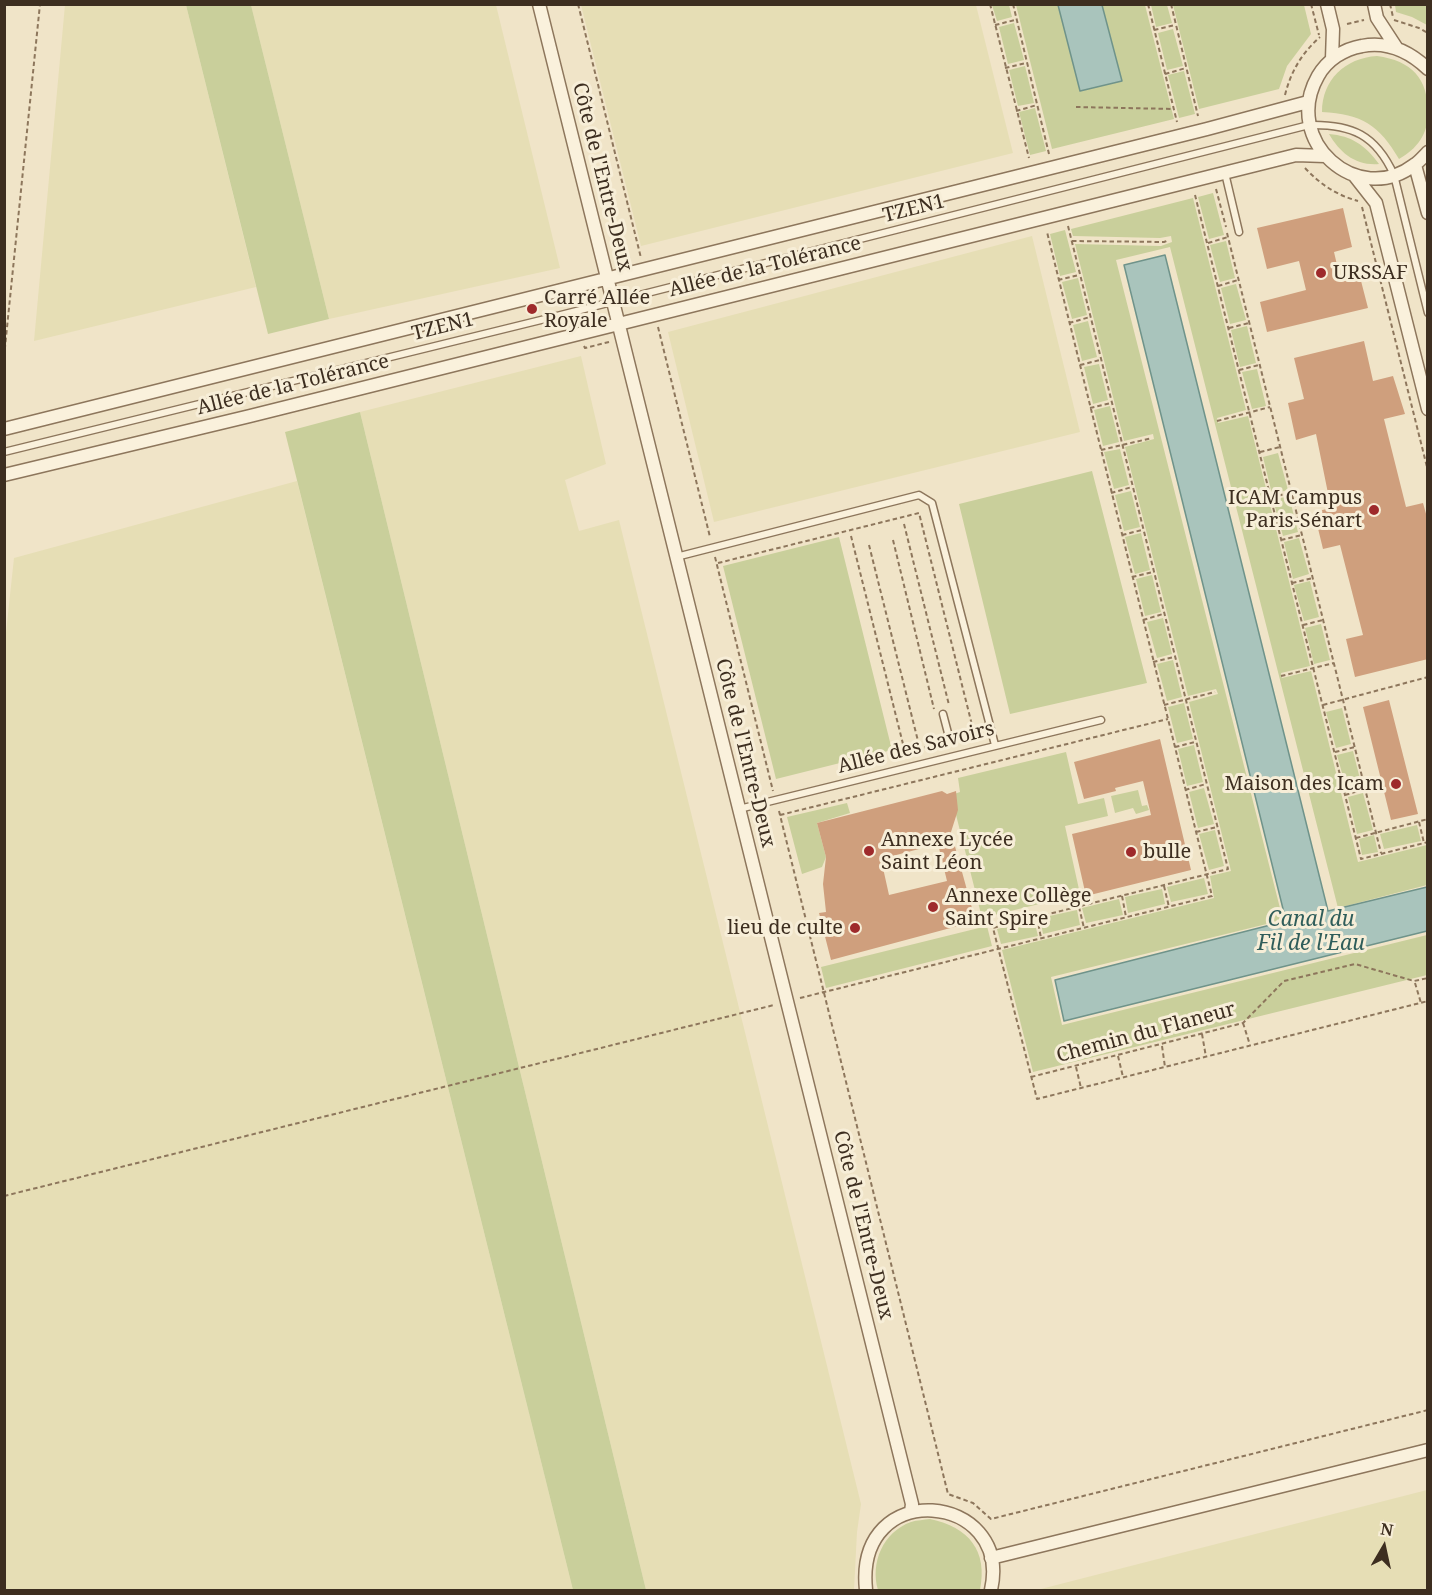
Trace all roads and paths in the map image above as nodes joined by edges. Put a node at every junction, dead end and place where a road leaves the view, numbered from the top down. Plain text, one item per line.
1 (40, 4) edge
2 (539, 4) edge
3 (578, 4) edge
4 (990, 4) edge
5 (1013, 4) edge
6 (1148, 4) edge
7 (1171, 4) edge
8 (1311, 4) edge
9 (1327, 4) edge
10 (1374, 4) edge
11 (1390, 4) edge
12 (1377, 18) junction
13 (1017, 20) junction
14 (1394, 20) junction
15 (995, 25) junction
16 (1176, 25) junction
17 (1154, 30) junction
18 (1428, 33) edge
19 (1319, 38) dead end
20 (1396, 47) junction
21 (1332, 59) junction
22 (1027, 63) junction
23 (1005, 68) junction
24 (1186, 68) junction
25 (1428, 69) edge
26 (1165, 74) junction
27 (1308, 102) junction
28 (1038, 105) junction
29 (1076, 107) dead end
30 (1174, 109) junction
31 (1016, 111) junction
32 (1198, 116) dead end
33 (1177, 122) dead end
34 (1309, 125) junction
35 (1428, 152) edge
36 (1039, 156) dead end
37 (1325, 156) junction
38 (1415, 165) junction
39 (1053, 167) junction
40 (1354, 175) junction
41 (1394, 175) junction
42 (1222, 179) junction
43 (1192, 182) junction
44 (1216, 189) junction
45 (1360, 202) dead end
46 (1065, 213) junction
47 (1428, 213) edge
48 (1057, 229) dead end
49 (1239, 231) dead end
50 (1228, 237) junction
51 (1169, 240) dead end
52 (1072, 241) junction
53 (1207, 243) junction
54 (644, 270) junction
55 (1080, 274) junction
56 (607, 278) junction
57 (1058, 280) junction
58 (1239, 280) junction
59 (1218, 286) junction
60 (613, 302) junction
61 (1428, 313) edge
62 (655, 315) junction
63 (1091, 317) junction
64 (1069, 322) junction
65 (618, 323) junction
66 (1250, 323) junction
67 (1229, 328) junction
68 (4, 357) edge
69 (1101, 360) junction
70 (1080, 365) junction
71 (1260, 365) junction
72 (1239, 370) junction
73 (1112, 402) junction
74 (1270, 407) junction
75 (1090, 408) junction
76 (1428, 409) edge
77 (1250, 412) junction
78 (1217, 421) dead end
79 (4, 429) edge
80 (1152, 438) dead end
81 (1122, 445) junction
82 (1280, 447) junction
83 (1101, 450) junction
84 (4, 452) edge
85 (1260, 452) junction
86 (1428, 471) edge
87 (4, 475) edge
88 (1133, 487) junction
89 (1111, 492) junction
90 (1292, 492) junction
91 (1271, 498) junction
92 (904, 524) dead end
93 (1143, 529) junction
94 (1302, 534) junction
95 (1122, 535) junction
96 (851, 536) dead end
97 (893, 540) dead end
98 (1281, 540) junction
99 (869, 545) dead end
100 (713, 547) junction
101 (676, 557) junction
102 (717, 563) junction
103 (1154, 571) junction
104 (1132, 577) junction
105 (1312, 578) junction
106 (1292, 583) junction
107 (1164, 614) junction
108 (1143, 620) junction
109 (1323, 620) junction
110 (1303, 625) junction
111 (1175, 657) junction
112 (1153, 662) junction
113 (1334, 663) junction
114 (1314, 668) junction
115 (1281, 676) dead end
116 (1428, 677) edge
117 (1215, 692) dead end
118 (1186, 699) junction
119 (1343, 699) junction
120 (1164, 705) junction
121 (1323, 705) junction
122 (951, 712) dead end
123 (940, 715) joint
124 (1168, 719) junction
125 (1101, 720) dead end
126 (948, 733) dead end
127 (956, 734) dead end
128 (941, 738) dead end
129 (957, 740) junction
130 (1196, 741) junction
131 (942, 744) junction
132 (995, 746) junction
133 (1175, 747) junction
134 (1355, 747) junction
135 (920, 749) junction
136 (905, 752) junction
137 (1335, 752) junction
138 (895, 754) dead end
139 (1207, 784) junction
140 (1365, 789) junction
141 (1185, 790) junction
142 (1345, 795) junction
143 (776, 801) junction
144 (739, 809) junction
145 (780, 815) junction
146 (1428, 819) edge
147 (1419, 821) junction
148 (1218, 827) junction
149 (1196, 832) junction
150 (1376, 832) junction
151 (1356, 838) junction
152 (1426, 842) edge
153 (1381, 853) junction
154 (1206, 874) junction
155 (1164, 885) junction
156 (1122, 896) junction
157 (1079, 906) junction
158 (1169, 907) junction
159 (1037, 916) junction
160 (1126, 917) junction
161 (1084, 928) junction
162 (1041, 938) junction
163 (998, 948) junction
164 (1428, 978) edge
165 (1414, 981) junction
166 (824, 992) junction
167 (1428, 1001) edge
168 (788, 1002) junction
169 (1421, 1003) junction
170 (1244, 1023) junction
171 (1202, 1034) junction
172 (1162, 1045) junction
173 (1250, 1046) junction
174 (1118, 1056) junction
175 (1206, 1057) junction
176 (1076, 1066) junction
177 (1165, 1067) junction
178 (1031, 1077) junction
179 (1123, 1077) junction
180 (1081, 1088) junction
181 (4, 1196) edge
182 (1428, 1410) edge
183 (1428, 1450) edge
184 (911, 1512) junction
185 (992, 1558) junction
186 (866, 1590) edge
187 (991, 1590) edge

1 - 68 path
2 - 56 street, Côte de l'Entre-Deux
3 - 54 path
4 - 15 path
5 - 13 path
6 - 17 path
7 - 16 path
8 - 19 path
9 - 21 street
10 - 12 street
11 - 14 path
12 - 14 path
12 - 20 street
13 - 15 path
13 - 22 path
14 - 18 path
15 - 23 path
16 - 17 path
16 - 24 path
17 - 26 path
20 - 21 street
20 - 25 street
21 - 27 street
22 - 23 path
22 - 28 path
23 - 31 path
24 - 26 path
24 - 32 path
26 - 30 path
27 - 34 street
27 - 39 street, Allée de la Tolérance
28 - 31 path
28 - 39 path
29 - 30 path
30 - 33 path
31 - 36 path
34 - 37 street
34 - 41 lane, TZEN1
34 - 60 lane, TZEN1
35 - 38 street
37 - 40 street
37 - 42 street, Allée de la Tolérance
38 - 41 street
38 - 47 street
39 - 54 street, Allée de la Tolérance
40 - 41 street
40 - 76 street
41 - 61 lane, TZEN1
42 - 43 street, Allée de la Tolérance
42 - 44 path
42 - 44 path
42 - 49 lane
43 - 46 street, Allée de la Tolérance
43 - 53 path
44 - 50 path
45 - 86 path
46 - 52 path
46 - 62 street, Allée de la Tolérance
48 - 57 path
50 - 53 path
50 - 58 path
51 - 52 path
52 - 55 path
53 - 59 path
54 - 56 street, Allée de la Tolérance
55 - 57 path
55 - 63 path
56 - 60 street, Côte de l'Entre-Deux
56 - 79 street, Allée de la Tolérance
57 - 64 path
58 - 59 path
58 - 66 path
59 - 67 path
60 - 65 street, Côte de l'Entre-Deux
60 - 84 lane, TZEN1
62 - 65 street, Allée de la Tolérance
62 - 100 path
63 - 64 path
63 - 69 path
64 - 70 path
65 - 87 street, Allée de la Tolérance
65 - 101 street, Côte de l'Entre-Deux
66 - 67 path
66 - 71 path
67 - 72 path
69 - 70 path
69 - 73 path
70 - 75 path
71 - 72 path
71 - 74 path
72 - 77 path
73 - 75 path
73 - 81 path
74 - 77 path
74 - 82 path
75 - 83 path
77 - 78 path
77 - 85 path
80 - 81 path
81 - 83 path
81 - 88 path
82 - 85 path
82 - 90 path
83 - 89 path
85 - 91 path
88 - 89 path
88 - 93 path
89 - 95 path
90 - 91 path
90 - 94 path
91 - 98 path
92 - 122 path
93 - 95 path
93 - 103 path
94 - 98 path
94 - 105 path
95 - 104 path
96 - 136 path
97 - 123 path
98 - 106 path
99 - 135 path
100 - 101 lane
100 - 102 path
100 - 132 lane
101 - 144 street, Côte de l'Entre-Deux
102 - 129 path
102 - 143 path
103 - 104 path
103 - 107 path
104 - 108 path
105 - 106 path
105 - 109 path
106 - 110 path
107 - 108 path
107 - 111 path
108 - 112 path
109 - 110 path
109 - 113 path
110 - 114 path
111 - 112 path
111 - 118 path
112 - 120 path
113 - 114 path
113 - 119 path
114 - 115 path
114 - 121 path
116 - 119 path
117 - 118 path
118 - 120 path
118 - 130 path
119 - 121 path
119 - 134 path
120 - 124 path
121 - 137 path
123 - 126 lane
124 - 133 path
124 - 145 path
125 - 132 lane, Allée des Savoirs
127 - 129 path
128 - 131 path
129 - 131 path
130 - 133 path
130 - 139 path
131 - 135 path
132 - 143 lane, Allée des Savoirs
133 - 141 path
134 - 137 path
134 - 140 path
135 - 136 path
136 - 138 path
137 - 142 path
139 - 141 path
139 - 148 path
140 - 142 path
140 - 150 path
141 - 149 path
142 - 151 path
143 - 144 lane, Allée des Savoirs
143 - 145 path
144 - 168 street, Côte de l'Entre-Deux
145 - 166 path
146 - 147 path
147 - 150 path
147 - 152 path
148 - 149 path
148 - 154 path
149 - 154 path
150 - 151 path
150 - 153 path
151 - 153 path
152 - 153 path
154 - 155 path
154 - 158 path
155 - 156 path
155 - 158 path
156 - 157 path
156 - 160 path
157 - 159 path
157 - 161 path
158 - 160 path
159 - 162 path
159 - 163 path
160 - 161 path
161 - 162 path
162 - 163 path
163 - 166 path
163 - 178 path
164 - 165 path, Chemin du Flaneur
165 - 169 path
165 - 170 path, Chemin du Flaneur
166 - 168 path
166 - 182 path
167 - 169 path
168 - 181 path
168 - 184 street, Côte de l'Entre-Deux
169 - 173 path
170 - 171 path, Chemin du Flaneur
170 - 173 path
171 - 172 path, Chemin du Flaneur
171 - 175 path
172 - 174 path, Chemin du Flaneur
172 - 177 path
173 - 175 path
174 - 176 path, Chemin du Flaneur
174 - 179 path
175 - 177 path
176 - 178 path, Chemin du Flaneur
176 - 180 path
177 - 179 path
178 - 180 path
179 - 180 path
183 - 185 street
184 - 185 street
184 - 186 street
185 - 187 street

